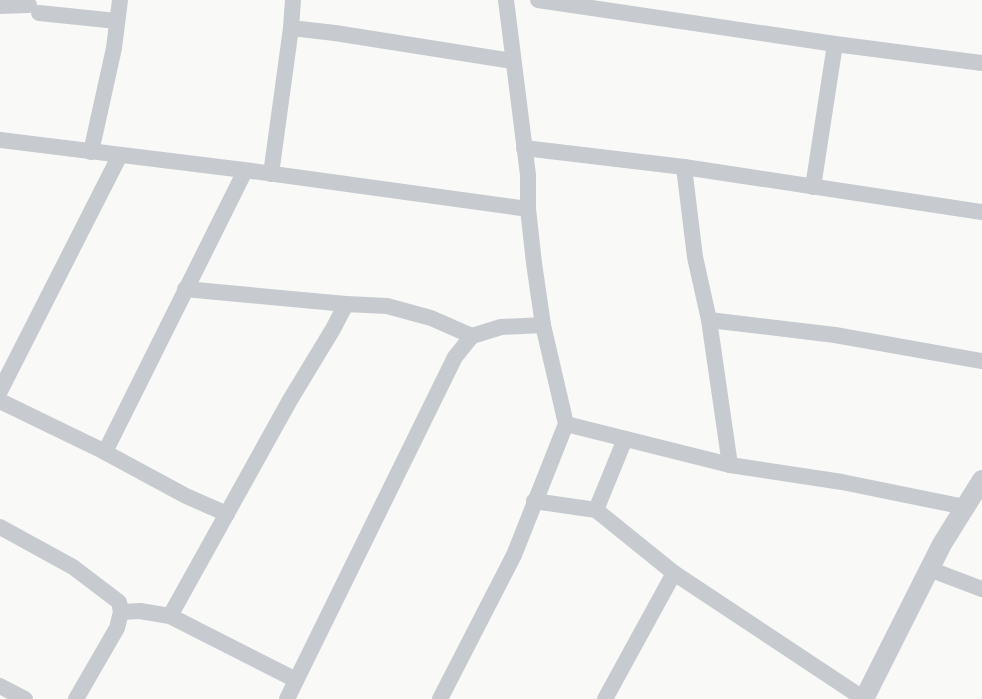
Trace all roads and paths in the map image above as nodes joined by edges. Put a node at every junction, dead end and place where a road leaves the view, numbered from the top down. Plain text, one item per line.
1 (120, 0) edge
2 (293, 0) edge
3 (506, 0) edge
4 (538, 0) edge
5 (0, 6) edge
6 (117, 21) junction
7 (291, 28) junction
8 (835, 44) junction
9 (513, 61) junction
10 (982, 63) edge
11 (0, 140) edge
12 (524, 148) junction
13 (91, 152) junction
14 (120, 155) junction
15 (684, 167) junction
16 (245, 171) junction
17 (271, 174) junction
18 (813, 187) junction
19 (528, 209) junction
20 (982, 212) edge
21 (185, 288) junction
22 (346, 304) junction
23 (709, 320) junction
24 (543, 325) junction
25 (472, 336) junction
26 (982, 361) edge
27 (0, 392) edge
28 (0, 401) edge
29 (566, 424) junction
30 (626, 439) junction
31 (105, 452) junction
32 (730, 465) junction
33 (982, 480) edge
34 (534, 502) junction
35 (965, 507) junction
36 (596, 510) junction
37 (227, 514) junction
38 (0, 527) edge
39 (929, 569) junction
40 (674, 573) junction
41 (982, 589) edge
42 (121, 612) junction
43 (170, 616) junction
44 (296, 680) junction
45 (0, 686) edge
46 (25, 699) edge
47 (76, 699) edge
48 (287, 699) edge
49 (440, 699) edge
50 (605, 699) edge
51 (864, 699) edge

1 - 6 street
2 - 7 street
3 - 9 street
4 - 8 street
5 - 6 street
6 - 13 street
7 - 9 street
7 - 17 street
8 - 10 street
8 - 18 street
9 - 12 street
11 - 13 street
12 - 15 street
12 - 19 street
13 - 14 street
14 - 16 street
14 - 27 street
15 - 18 street
15 - 23 street
16 - 17 street
16 - 21 street
17 - 19 street
18 - 20 street
19 - 24 street
21 - 22 street
21 - 31 street
22 - 25 street
22 - 37 street
23 - 26 street
23 - 32 street
24 - 25 street
24 - 29 street
25 - 44 street
28 - 31 street
29 - 30 street
29 - 34 street
30 - 32 street
30 - 36 street
31 - 37 street
32 - 35 street
33 - 35 street
34 - 36 street
34 - 49 street
35 - 39 street
36 - 40 street
37 - 43 street
38 - 42 street
39 - 41 street
39 - 51 street
40 - 50 street
40 - 51 street
42 - 43 street
42 - 47 street
43 - 44 street
44 - 48 street
45 - 46 street

